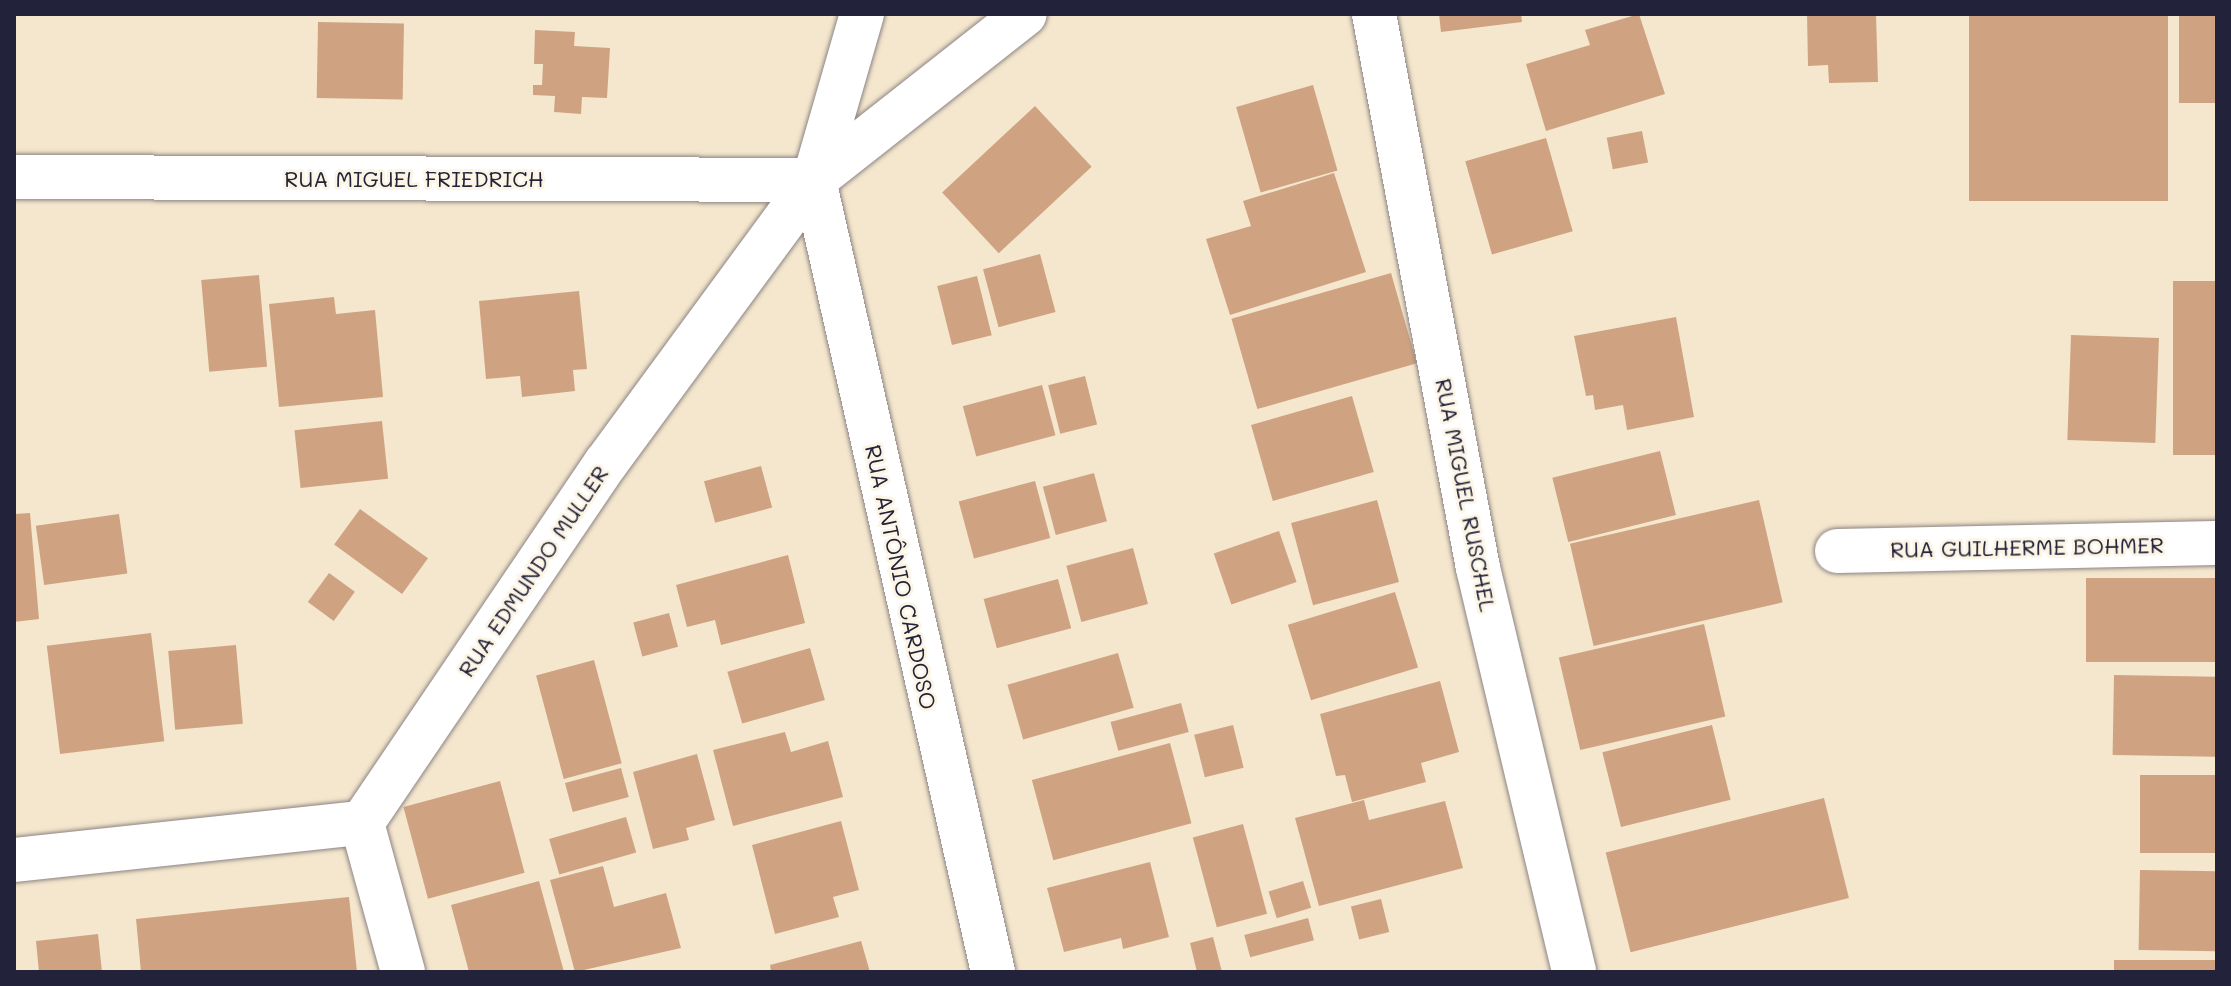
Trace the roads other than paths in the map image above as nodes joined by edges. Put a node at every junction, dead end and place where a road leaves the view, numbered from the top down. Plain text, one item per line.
1 (862, 14) edge
2 (1025, 14) edge
3 (1374, 14) edge
4 (14, 177) edge
5 (814, 180) junction
6 (2217, 543) edge
7 (1837, 551) dead end
8 (362, 823) junction
9 (14, 860) edge
10 (403, 972) edge
11 (993, 972) edge
12 (1574, 972) edge

1 - 5 street, RUA EDMUNDO MULLER
2 - 5 street
3 - 12 street, RUA MIGUEL RUSCHEL
4 - 5 street, RUA MIGUEL FRIEDRICH
5 - 8 street, RUA EDMUNDO MULLER
5 - 11 street, RUA ANTÔNIO CARDOSO
6 - 7 street, RUA GUILHERME BOHMER
8 - 9 street
8 - 10 street

